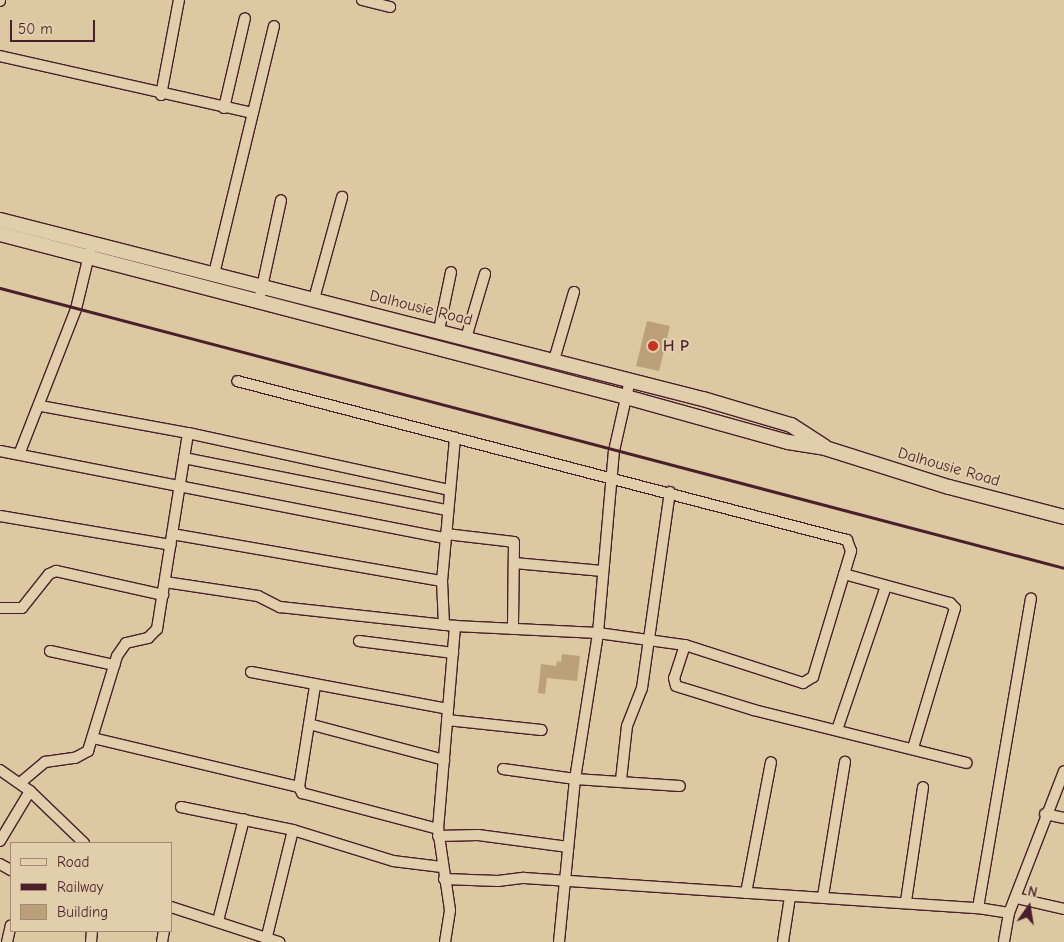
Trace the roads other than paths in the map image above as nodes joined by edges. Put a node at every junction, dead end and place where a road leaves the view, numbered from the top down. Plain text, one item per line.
1 (179, 0) edge
2 (362, 0) edge
3 (390, 7) dead end
4 (244, 18) dead end
5 (274, 26) dead end
6 (0, 56) edge
7 (161, 95) junction
8 (224, 108) junction
9 (253, 113) junction
10 (342, 197) dead end
11 (281, 200) dead end
12 (0, 220) edge
13 (0, 234) edge
14 (90, 249) junction
15 (451, 272) dead end
16 (214, 274) junction
17 (485, 274) dead end
18 (261, 286) junction
19 (574, 292) dead end
20 (314, 299) junction
21 (258, 301) junction
22 (439, 330) junction
23 (466, 338) junction
24 (554, 360) junction
25 (630, 380) junction
26 (237, 381) dead end
27 (626, 397) junction
28 (41, 406) junction
29 (188, 433) junction
30 (455, 438) junction
31 (825, 448) junction
32 (0, 451) edge
33 (20, 452) junction
34 (184, 458) junction
35 (611, 477) junction
36 (180, 484) junction
37 (449, 490) junction
38 (670, 492) junction
39 (447, 510) junction
40 (0, 516) edge
41 (1064, 517) edge
42 (446, 536) junction
43 (172, 539) junction
44 (514, 562) junction
45 (603, 570) junction
46 (844, 574) junction
47 (165, 582) junction
48 (442, 582) junction
49 (886, 586) junction
50 (163, 596) junction
51 (1031, 599) dead end
52 (0, 608) edge
53 (444, 625) junction
54 (455, 626) junction
55 (513, 628) junction
56 (598, 633) junction
57 (359, 641) dead end
58 (650, 641) junction
59 (685, 645) junction
60 (50, 651) dead end
61 (453, 653) junction
62 (114, 665) junction
63 (251, 672) dead end
64 (315, 686) junction
65 (448, 709) junction
66 (447, 720) junction
67 (309, 724) junction
68 (541, 730) dead end
69 (837, 730) junction
70 (93, 738) junction
71 (912, 748) junction
72 (444, 760) junction
73 (770, 762) dead end
74 (845, 762) dead end
75 (966, 764) dead end
76 (503, 769) dead end
77 (0, 770) edge
78 (1064, 771) edge
79 (575, 778) junction
80 (621, 780) junction
81 (20, 783) junction
82 (680, 786) dead end
83 (299, 787) junction
84 (923, 787) dead end
85 (30, 790) junction
86 (181, 807) dead end
87 (1045, 814) junction
88 (1064, 818) edge
89 (244, 820) junction
90 (293, 830) junction
91 (438, 833) junction
92 (0, 841) edge
93 (83, 842) edge
94 (568, 848) junction
95 (442, 867) junction
96 (444, 879) junction
97 (564, 880) junction
98 (746, 893) junction
99 (823, 896) junction
100 (790, 897) junction
101 (1016, 898) junction
102 (906, 902) junction
103 (172, 907) edge
104 (978, 908) junction
105 (1064, 909) edge
106 (1009, 913) junction
107 (218, 921) junction
108 (10, 929) edge
109 (267, 936) junction
110 (7, 942) edge
111 (279, 942) edge
112 (445, 942) edge
113 (559, 942) edge
114 (784, 942) edge
115 (1004, 942) edge

1 - 7 street
2 - 3 street
4 - 8 street
5 - 9 street
6 - 7 street
7 - 8 street
8 - 9 street
9 - 16 street
10 - 20 street
11 - 18 street
12 - 14 street, Dalhousie Road
13 - 14 street, Dalhousie Road
14 - 16 street, Dalhousie Road
14 - 21 street, Dalhousie Road
14 - 28 street
15 - 22 street
16 - 18 street, Dalhousie Road
17 - 23 street
18 - 20 street, Dalhousie Road
18 - 21 street
19 - 24 street
20 - 22 street, Dalhousie Road
21 - 27 street, Dalhousie Road
22 - 23 street, Dalhousie Road
23 - 24 street, Dalhousie Road
24 - 25 street, Dalhousie Road
25 - 27 street
25 - 31 street, Dalhousie Road
26 - 30 street
27 - 31 street, Dalhousie Road
27 - 35 street
28 - 29 street
28 - 33 street
29 - 34 street
29 - 37 street
30 - 35 street
30 - 37 street
31 - 41 street, Dalhousie Road
32 - 33 street
33 - 36 street
34 - 36 street
34 - 39 street
35 - 38 street
35 - 45 street
36 - 42 street
36 - 43 street
37 - 39 street
38 - 46 street
38 - 58 street
39 - 42 street
40 - 43 street
42 - 44 street
42 - 48 street
43 - 47 street
43 - 48 street
44 - 45 street
44 - 55 street
45 - 56 street
46 - 49 street
46 - 59 street
47 - 50 street
47 - 53 street
48 - 53 street
49 - 69 street
49 - 71 street
50 - 52 street
50 - 62 street
51 - 104 street
53 - 54 street
54 - 55 street
54 - 61 street
55 - 56 street
56 - 58 street
56 - 79 street
57 - 61 street
58 - 59 street
58 - 80 street
59 - 69 street
60 - 62 street
61 - 65 street
62 - 70 street
63 - 64 street
64 - 65 street
64 - 67 street
65 - 66 street
66 - 68 street
66 - 72 street
67 - 72 street
67 - 83 street
69 - 71 street
70 - 81 street
70 - 83 street
71 - 75 street
72 - 91 street
73 - 98 street
74 - 99 street
76 - 79 street
77 - 81 street
78 - 87 street
79 - 80 street
79 - 94 street
80 - 82 street
81 - 85 street
83 - 91 street
84 - 102 street
85 - 92 street
85 - 93 street
86 - 89 street
87 - 88 street
87 - 101 street
89 - 90 street
89 - 107 street
90 - 95 street
90 - 109 street
91 - 94 street
91 - 95 street
94 - 97 street
95 - 96 street
96 - 97 street
96 - 112 street
97 - 98 street
97 - 113 street
98 - 100 street
99 - 100 street
99 - 102 street
100 - 114 street
101 - 105 street
101 - 106 street
102 - 104 street
103 - 107 street
104 - 106 street
106 - 115 street
107 - 109 street
108 - 110 street
109 - 111 street

